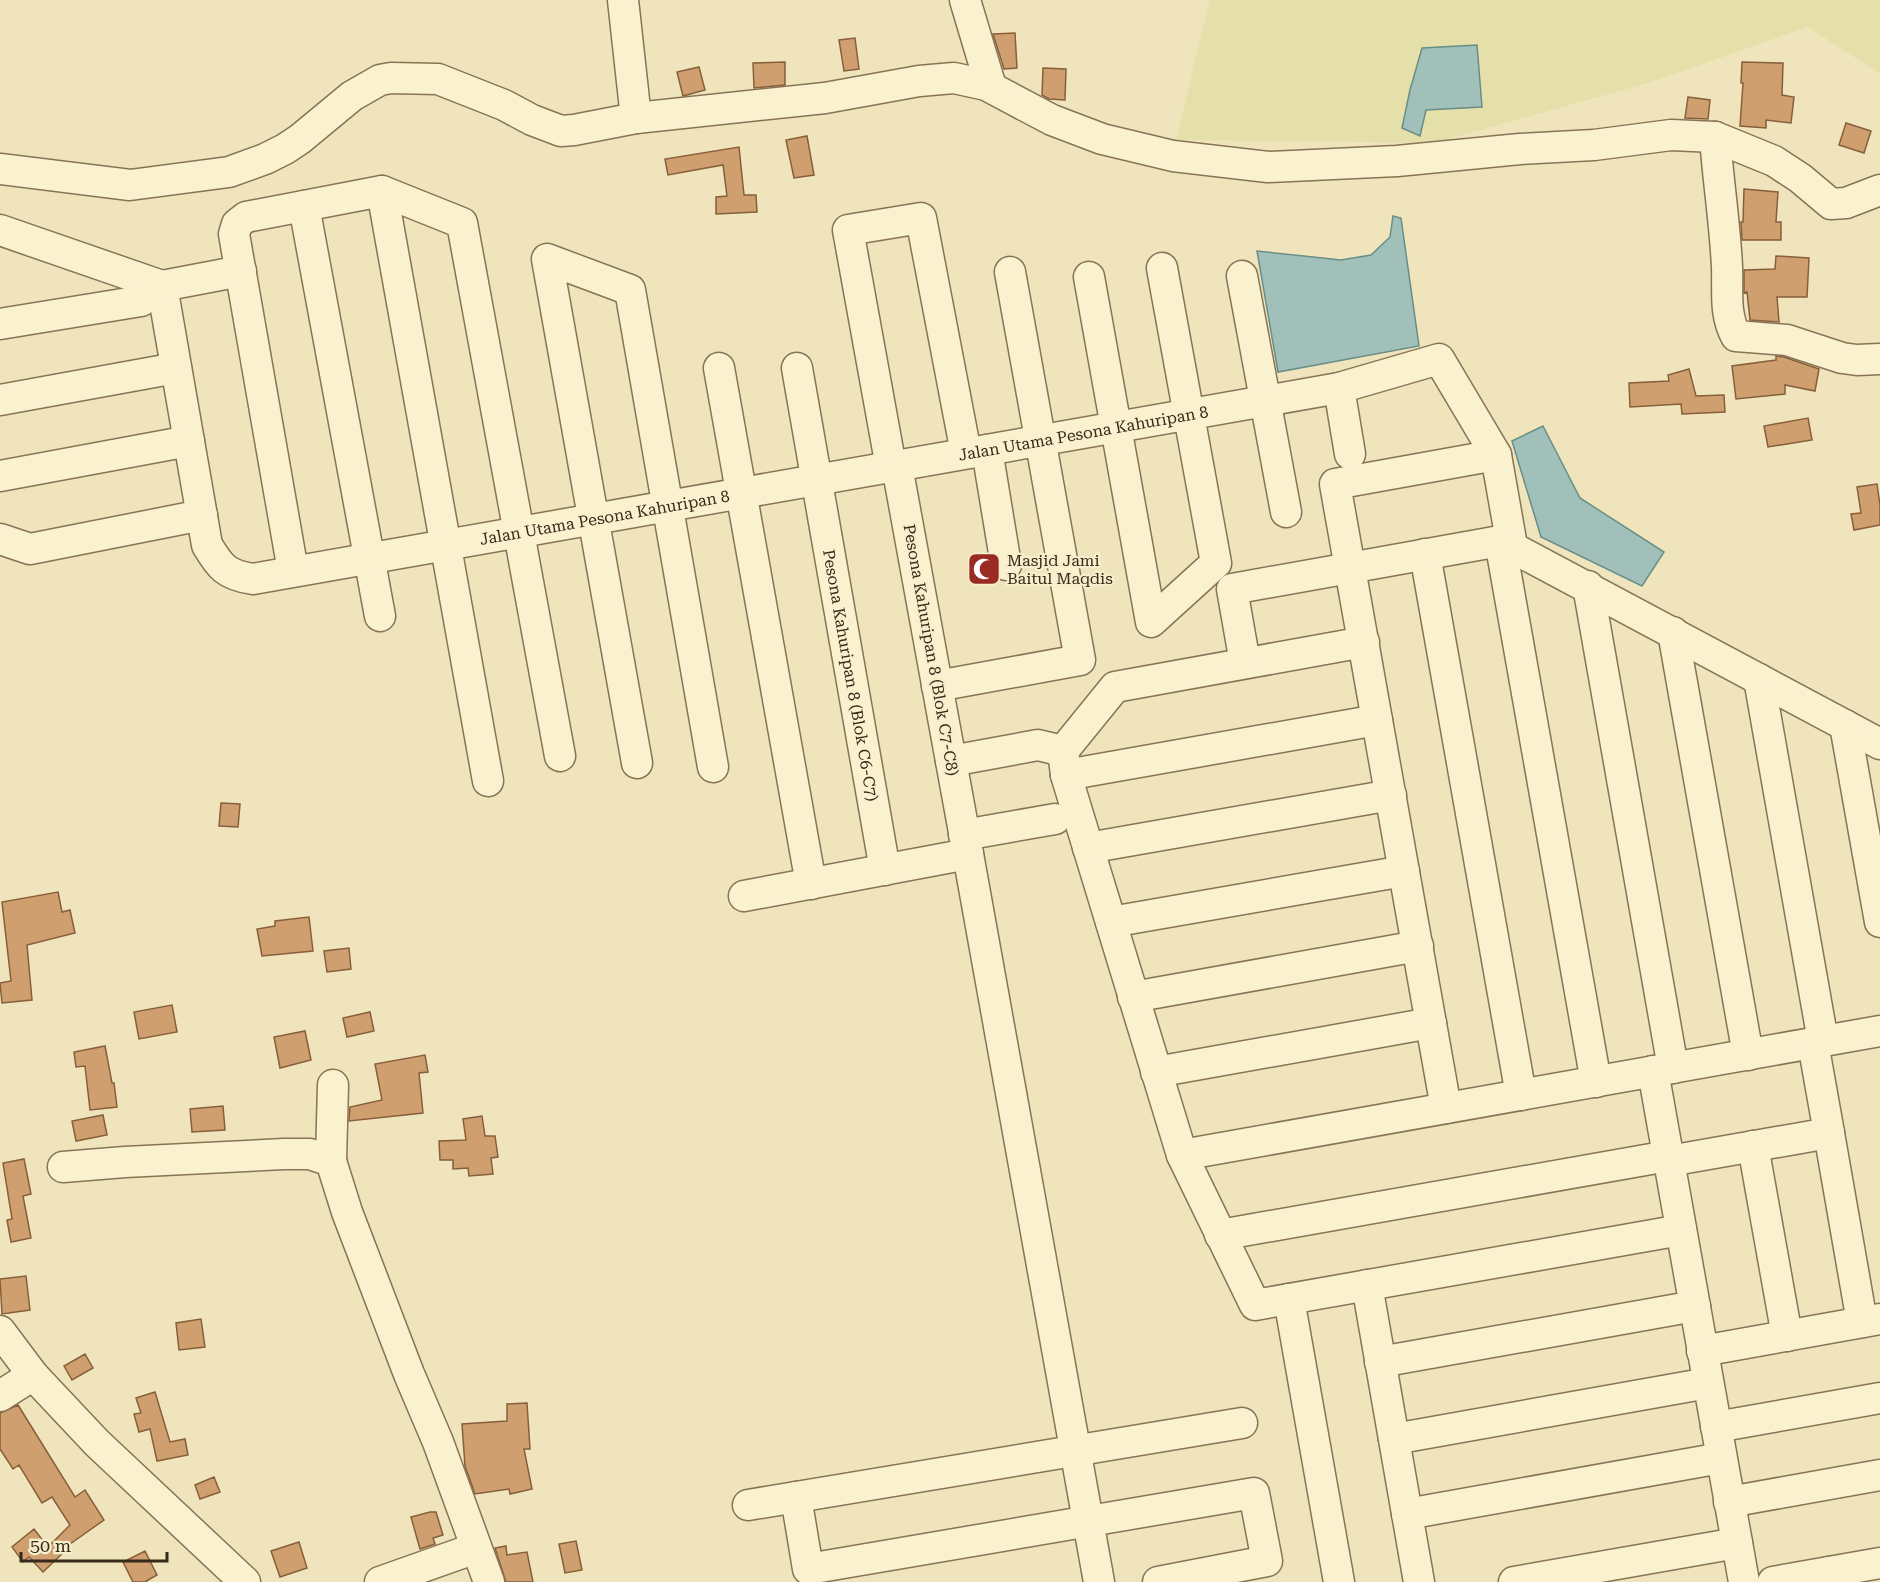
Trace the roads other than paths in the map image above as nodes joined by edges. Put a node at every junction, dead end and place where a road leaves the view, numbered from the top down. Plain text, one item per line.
1 (623, 0) edge
2 (965, 0) edge
3 (991, 87) junction
4 (636, 118) junction
5 (1715, 137) junction
6 (0, 169) edge
7 (382, 190) junction
8 (1880, 190) edge
9 (304, 206) junction
10 (0, 230) edge
11 (1162, 268) dead end
12 (241, 271) junction
13 (1010, 272) dead end
14 (1242, 276) dead end
15 (1089, 277) dead end
16 (162, 286) junction
17 (0, 324) edge
18 (1880, 360) edge
19 (176, 368) junction
20 (719, 368) dead end
21 (796, 368) dead end
22 (1340, 388) junction
23 (0, 400) edge
24 (1265, 401) junction
25 (1189, 414) junction
26 (1116, 427) junction
27 (1040, 440) junction
28 (189, 441) junction
29 (976, 452) junction
30 (1350, 454) dead end
31 (1496, 455) junction
32 (894, 466) junction
33 (0, 476) edge
34 (816, 480) junction
35 (741, 493) junction
36 (668, 506) junction
37 (1286, 512) dead end
38 (202, 515) junction
39 (593, 519) junction
40 (519, 532) junction
41 (0, 539) edge
42 (1506, 543) junction
43 (446, 545) junction
44 (1425, 554) junction
45 (369, 558) junction
46 (1006, 565) dead end
47 (1350, 567) junction
48 (293, 572) junction
49 (1588, 586) junction
50 (380, 616) dead end
51 (1673, 632) junction
52 (1364, 642) junction
53 (1245, 663) junction
54 (1759, 679) junction
55 (937, 686) junction
56 (1377, 720) junction
57 (1845, 725) junction
58 (1880, 744) edge
59 (560, 756) dead end
60 (951, 761) junction
61 (637, 763) dead end
62 (1065, 763) junction
63 (713, 766) dead end
64 (488, 781) dead end
65 (1390, 795) junction
66 (1054, 819) dead end
67 (966, 845) junction
68 (1088, 848) junction
69 (885, 870) junction
70 (1404, 871) junction
71 (811, 884) junction
72 (744, 896) dead end
73 (1111, 922) junction
74 (1880, 922) edge
75 (1418, 946) junction
76 (1133, 997) junction
77 (1431, 1023) junction
78 (1880, 1031) edge
79 (1818, 1042) junction
80 (1748, 1055) junction
81 (1663, 1070) junction
82 (1156, 1072) junction
83 (1596, 1082) junction
84 (333, 1085) dead end
85 (1521, 1095) junction
86 (1446, 1108) junction
87 (1829, 1133) junction
88 (1753, 1146) junction
89 (1182, 1155) junction
90 (1668, 1158) junction
91 (331, 1161) junction
92 (63, 1167) dead end
93 (1681, 1230) junction
94 (1220, 1235) junction
95 (1367, 1285) junction
96 (1289, 1299) junction
97 (1695, 1306) junction
98 (1871, 1321) edge
99 (0, 1331) edge
100 (1787, 1336) junction
101 (1702, 1351) junction
102 (1380, 1362) junction
103 (33, 1375) junction
104 (1708, 1383) junction
105 (0, 1396) edge
106 (1880, 1398) edge
107 (1242, 1423) dead end
108 (1716, 1427) junction
109 (1394, 1439) junction
110 (1075, 1450) junction
111 (1721, 1458) junction
112 (1880, 1475) edge
113 (796, 1497) junction
114 (1729, 1502) junction
115 (748, 1505) dead end
116 (1407, 1514) junction
117 (1088, 1521) junction
118 (1737, 1543) junction
119 (476, 1548) junction
120 (1880, 1563) edge
121 (1652, 1570) edge
122 (862, 1571) edge
123 (1573, 1577) edge
124 (1830, 1577) edge
125 (245, 1582) edge
126 (380, 1582) edge
127 (489, 1582) edge
128 (1098, 1582) edge
129 (1158, 1582) edge
130 (1339, 1582) edge
131 (1419, 1582) edge
132 (1514, 1582) edge
133 (1743, 1582) edge
134 (1773, 1582) edge

1 - 4 street
2 - 3 street
3 - 4 street
3 - 5 street
4 - 6 street
5 - 8 street
5 - 18 street
7 - 9 street
7 - 40 street
7 - 43 street
9 - 12 street
9 - 45 street
10 - 16 street
11 - 25 street
12 - 16 street
12 - 48 street
13 - 27 street
14 - 24 street
15 - 26 street
16 - 17 street
16 - 19 street, Jalan Utama Pesona Kahuripan 8
19 - 23 street
19 - 28 street, Jalan Utama Pesona Kahuripan 8
20 - 35 street
21 - 34 street, Pesona Kahuripan 8 (Blok C6-C7)
22 - 24 street, Jalan Utama Pesona Kahuripan 8
22 - 30 street
22 - 31 street, Jalan Utama Pesona Kahuripan 8
24 - 25 street, Jalan Utama Pesona Kahuripan 8
24 - 37 street
25 - 26 street, Jalan Utama Pesona Kahuripan 8
25 - 26 street
26 - 27 street, Jalan Utama Pesona Kahuripan 8
27 - 29 street, Jalan Utama Pesona Kahuripan 8
27 - 55 street
28 - 33 street
28 - 38 street, Jalan Utama Pesona Kahuripan 8
29 - 32 street, Jalan Utama Pesona Kahuripan 8
29 - 32 street, Pesona Kahuripan 8 (Blok C7-C8)
29 - 46 street
31 - 42 street
31 - 47 street
32 - 34 street, Jalan Utama Pesona Kahuripan 8
32 - 55 street, Pesona Kahuripan 8 (Blok C7-C8)
34 - 35 street, Jalan Utama Pesona Kahuripan 8
34 - 69 street, Pesona Kahuripan 8 (Blok C6-C7)
35 - 36 street, Jalan Utama Pesona Kahuripan 8
35 - 71 street
36 - 39 street, Jalan Utama Pesona Kahuripan 8
36 - 39 street
36 - 63 street
38 - 41 street
38 - 48 street, Jalan Utama Pesona Kahuripan 8
39 - 40 street, Jalan Utama Pesona Kahuripan 8
39 - 61 street
40 - 43 street, Jalan Utama Pesona Kahuripan 8
40 - 59 street
42 - 44 street
42 - 49 street
42 - 83 street
43 - 45 street, Jalan Utama Pesona Kahuripan 8
43 - 64 street
44 - 47 street
44 - 85 street
45 - 48 street, Jalan Utama Pesona Kahuripan 8
45 - 50 street
47 - 52 street
47 - 53 street
49 - 51 street
49 - 81 street
51 - 54 street
51 - 80 street
52 - 53 street
52 - 56 street
53 - 62 street
54 - 57 street
54 - 79 street
55 - 60 street, Pesona Kahuripan 8 (Blok C7-C8)
56 - 62 street
56 - 65 street
57 - 58 street
57 - 74 street
60 - 62 street
60 - 67 street, Pesona Kahuripan 8 (Blok C7-C8)
62 - 68 street
65 - 68 street
65 - 70 street
66 - 67 street
67 - 69 street
67 - 110 street, Pesona Kahuripan 8 (Blok C7-C8)
68 - 73 street
69 - 71 street
70 - 73 street
70 - 75 street
71 - 72 street
73 - 76 street
75 - 76 street
75 - 77 street
76 - 82 street
77 - 82 street
77 - 86 street
78 - 79 street
79 - 80 street
79 - 87 street
80 - 81 street
81 - 83 street
81 - 90 street
82 - 89 street
83 - 85 street
84 - 91 street
85 - 86 street
86 - 89 street
87 - 88 street
87 - 98 street
88 - 90 street
88 - 100 street
89 - 94 street
90 - 93 street
90 - 94 street
91 - 92 street
91 - 119 street
93 - 95 street
93 - 97 street
94 - 96 street
95 - 96 street
95 - 102 street
96 - 130 street
97 - 101 street
97 - 102 street
98 - 100 street
99 - 103 street
100 - 101 street
101 - 104 street
102 - 109 street
103 - 105 street
103 - 125 street
104 - 108 street
104 - 109 street
106 - 108 street
107 - 110 street
108 - 111 street
109 - 116 street
110 - 113 street
110 - 117 street, Pesona Kahuripan 8 (Blok C7-C8)
111 - 114 street
111 - 116 street
112 - 114 street
113 - 115 street
113 - 122 street
114 - 118 street
116 - 131 street
117 - 122 street
117 - 128 street, Pesona Kahuripan 8 (Blok C7-C8)
117 - 129 street
118 - 121 street
118 - 133 street
119 - 126 street
119 - 127 street
120 - 124 street
121 - 123 street
123 - 132 street
124 - 134 street

